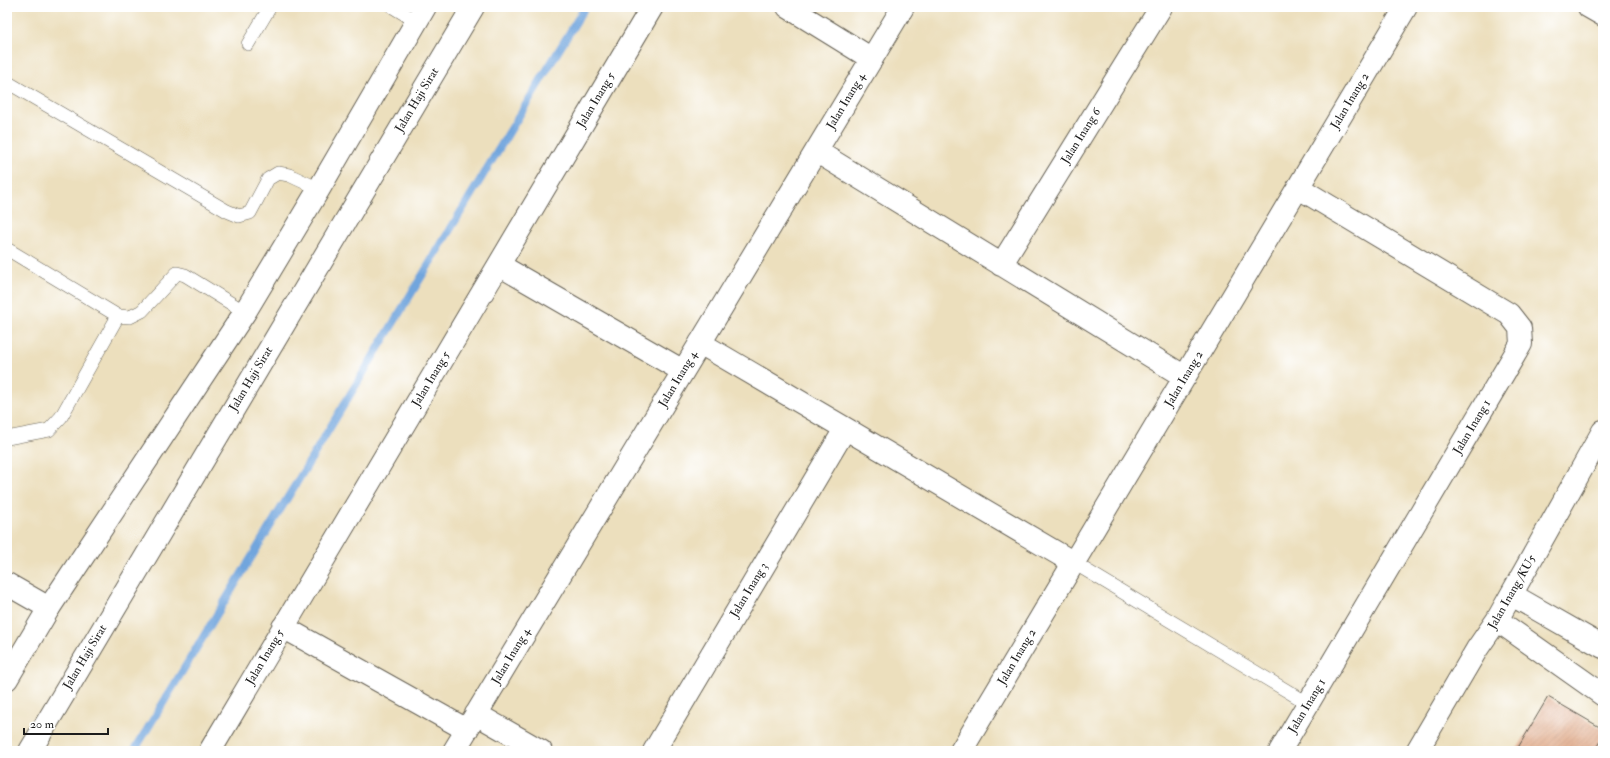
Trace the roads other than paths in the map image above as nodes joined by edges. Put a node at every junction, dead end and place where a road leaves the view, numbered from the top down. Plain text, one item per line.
1 (270, 7) edge
2 (393, 7) edge
3 (473, 7) edge
4 (652, 7) edge
5 (788, 7) edge
6 (903, 7) edge
7 (1161, 7) edge
8 (1406, 7) edge
9 (1589, 7) edge
10 (420, 14) edge
11 (1603, 15) edge
12 (248, 44) dead end
13 (872, 59) junction
14 (7, 82) edge
15 (816, 151) junction
16 (1299, 188) junction
17 (319, 189) junction
18 (7, 249) edge
19 (499, 265) junction
20 (1001, 265) junction
21 (245, 312) junction
22 (118, 316) junction
23 (700, 343) junction
24 (683, 371) junction
25 (1185, 377) junction
26 (845, 429) junction
27 (1603, 431) edge
28 (7, 438) edge
29 (161, 530) junction
30 (1074, 563) junction
31 (7, 584) edge
32 (1512, 594) junction
33 (49, 608) junction
34 (1497, 620) junction
35 (283, 627) junction
36 (1603, 647) edge
37 (7, 679) edge
38 (1603, 695) edge
39 (1309, 704) junction
40 (471, 722) junction
41 (30, 751) edge
42 (47, 751) edge
43 (210, 751) edge
44 (454, 751) edge
45 (541, 751) edge
46 (654, 751) edge
47 (961, 751) edge
48 (1280, 751) edge
49 (1417, 751) edge

1 - 12 lane
2 - 10 lane
3 - 29 street, Jalan Haji Sirat
4 - 19 street, Jalan Inang 5
5 - 13 street
6 - 13 street, Jalan Inang 4
7 - 20 street, Jalan Inang 6
8 - 16 street, Jalan Inang 2
9 - 11 street
10 - 17 street
13 - 15 street, Jalan Inang 4
14 - 17 lane
15 - 20 street
15 - 23 street, Jalan Inang 4
16 - 25 street, Jalan Inang 2
16 - 39 street, Jalan Inang 1
17 - 21 street
18 - 22 lane
19 - 24 street
19 - 35 street, Jalan Inang 5
20 - 25 street
21 - 22 lane
21 - 33 street
22 - 28 lane
23 - 24 street, Jalan Inang 4
23 - 26 street
24 - 40 street, Jalan Inang 4
25 - 30 street, Jalan Inang 2
26 - 30 street
26 - 46 street, Jalan Inang 3
27 - 32 street, Jalan Inang /KU5
29 - 41 street, Jalan Haji Sirat
29 - 42 street
30 - 39 lane
30 - 47 street, Jalan Inang 2
31 - 33 street
32 - 34 street, Jalan Inang /KU5
32 - 36 street
33 - 37 street
34 - 38 street
34 - 49 street, Jalan Inang /KU5
35 - 40 street
35 - 43 street, Jalan Inang 5
39 - 48 street, Jalan Inang 1
40 - 44 street, Jalan Inang 4
40 - 45 street

